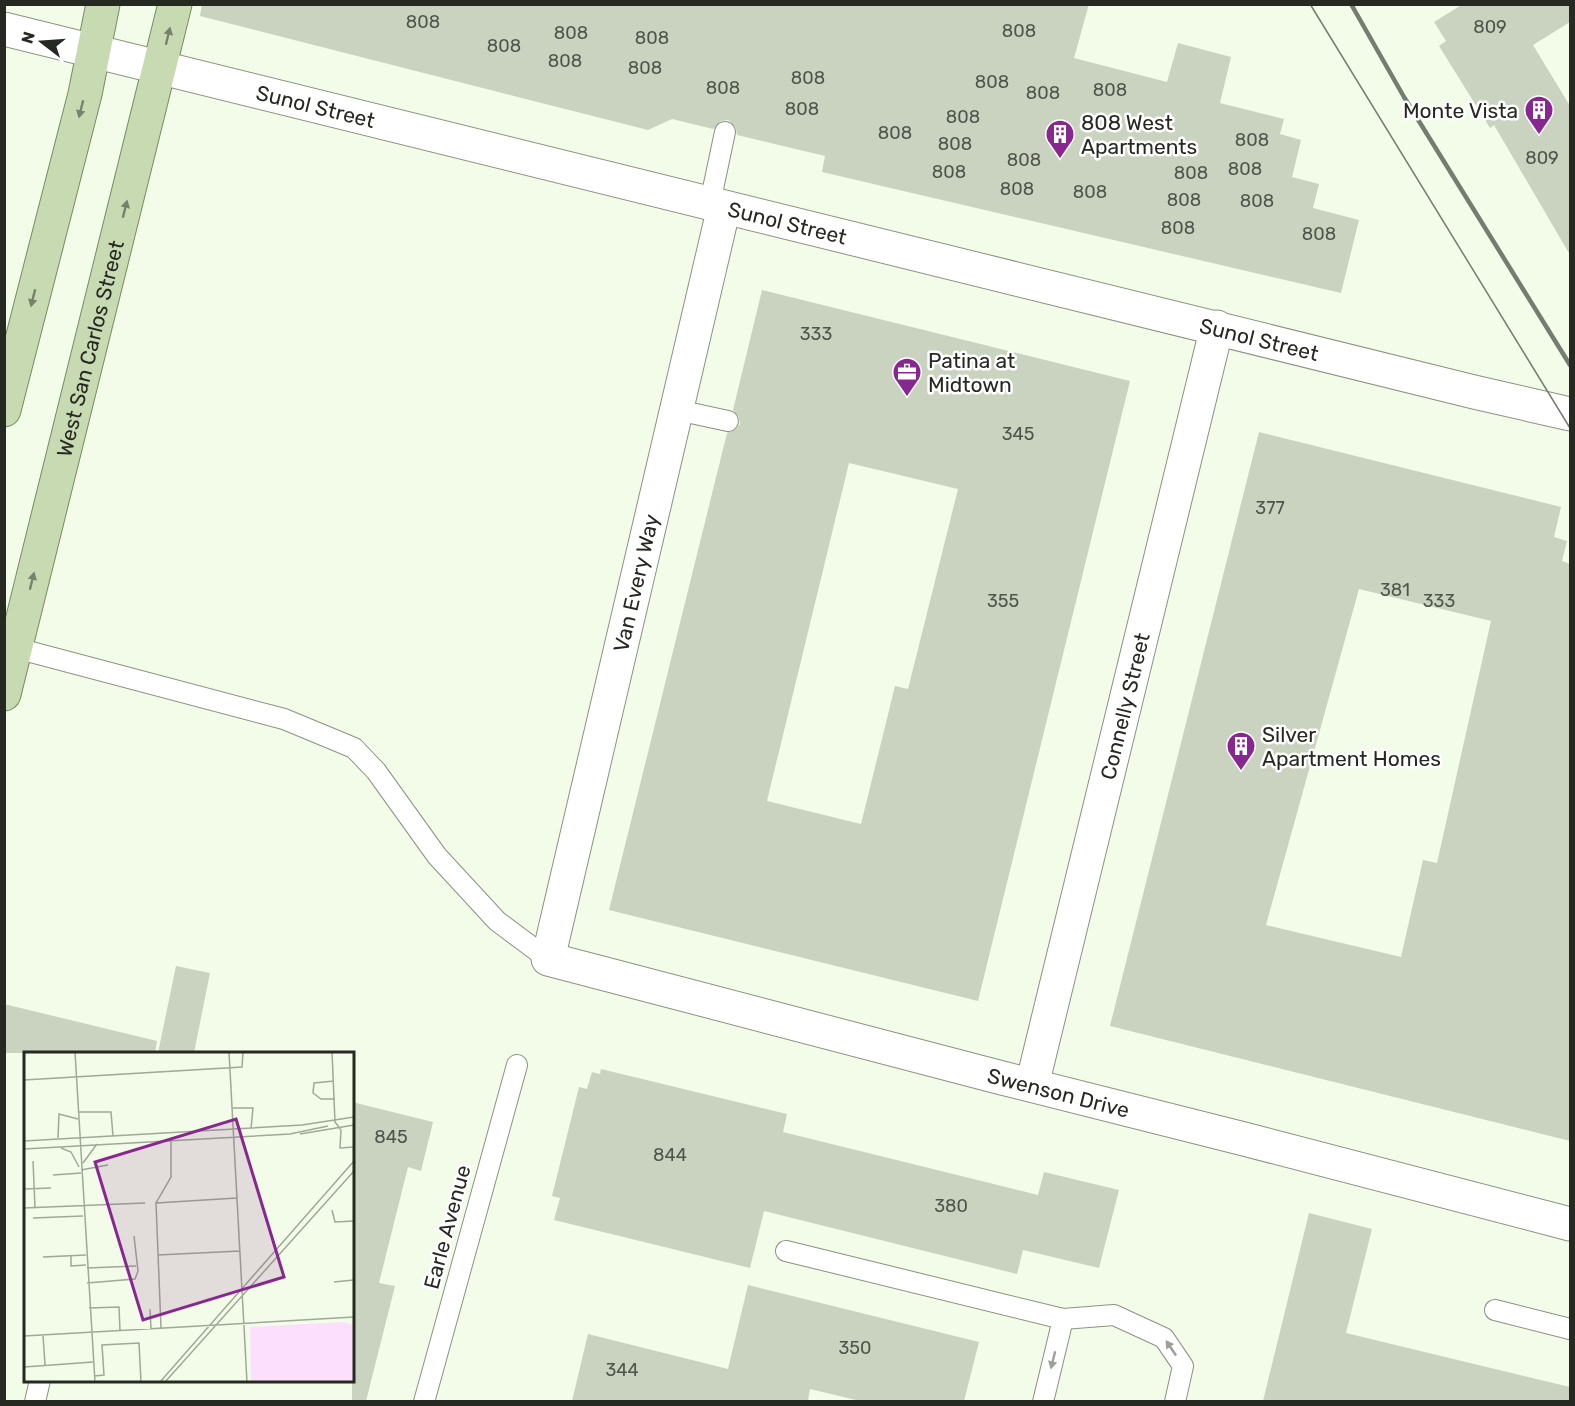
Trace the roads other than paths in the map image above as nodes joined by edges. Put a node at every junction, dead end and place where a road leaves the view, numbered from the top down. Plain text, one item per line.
1 (103, 4) edge
2 (175, 4) edge
3 (4, 29) edge
4 (94, 51) junction
5 (160, 68) junction
6 (725, 132) dead end
7 (717, 205) junction
8 (1217, 327) junction
9 (4, 410) edge
10 (677, 410) junction
11 (1570, 414) edge
12 (728, 421) dead end
13 (16, 648) junction
14 (4, 694) edge
15 (548, 959) junction
16 (517, 1065) dead end
17 (1032, 1086) junction
18 (1570, 1224) edge
19 (786, 1251) dead end
20 (1495, 1310) dead end
21 (1063, 1319) junction
22 (1570, 1329) edge
23 (40, 1382) edge
24 (35, 1401) edge
25 (424, 1401) edge
26 (1043, 1401) edge
27 (1175, 1401) edge

1 - 4 main road
5 -> 2 main road, West San Carlos Street
3 - 4 street, Sunol Street
4 - 5 street, Sunol Street
4 -> 9 main road
5 - 7 street, Sunol Street
13 -> 5 main road, West San Carlos Street
6 - 7 lane
7 - 8 street, Sunol Street
7 - 10 street, Van Every Way
8 - 11 street, Sunol Street
8 - 17 street, Connelly Street
10 - 12 lane
10 - 15 street, Van Every Way
13 - 14 main road, West San Carlos Street
13 - 15 lane
15 - 17 street, Swenson Drive
16 - 25 lane, Earle Avenue
17 - 18 street, Swenson Drive
19 - 21 lane
20 - 22 lane
21 -> 26 lane
27 -> 21 lane
23 - 24 lane

